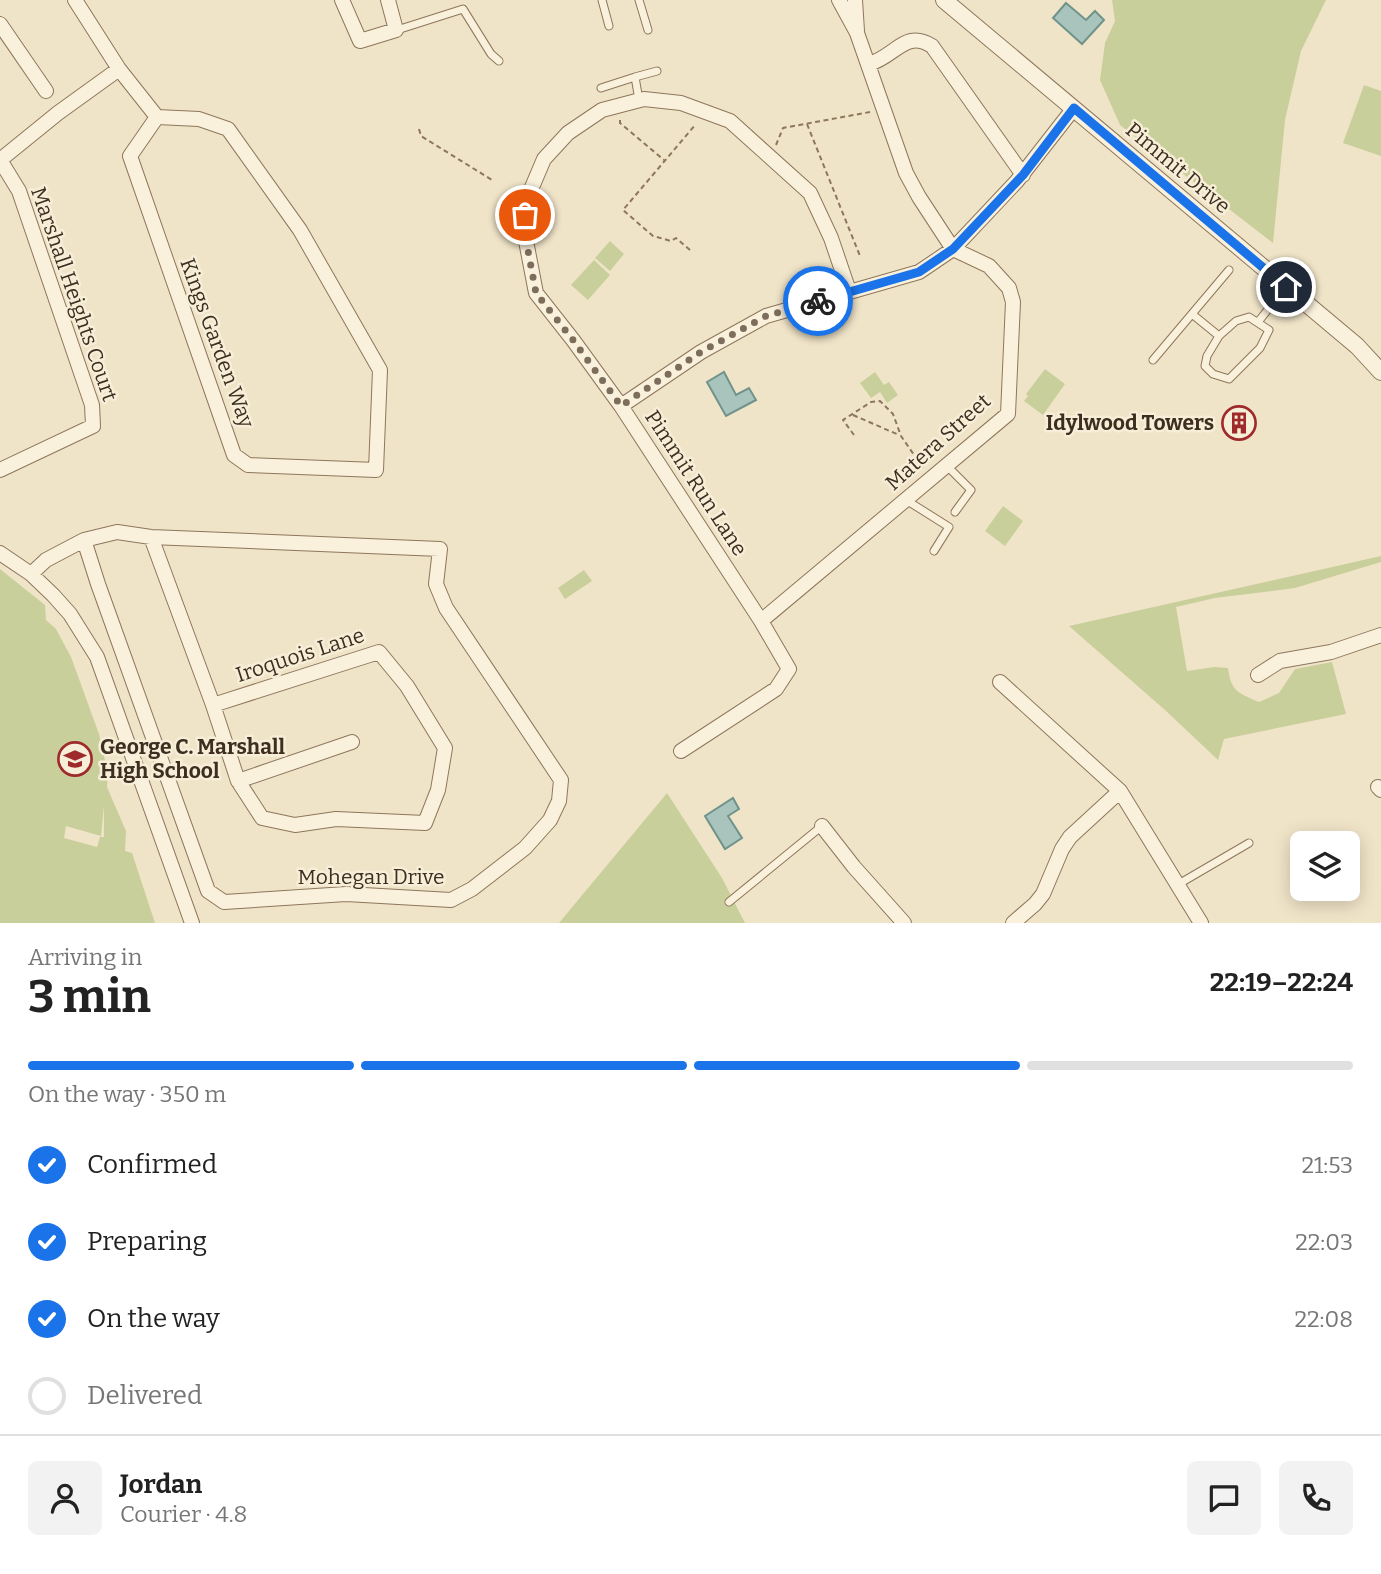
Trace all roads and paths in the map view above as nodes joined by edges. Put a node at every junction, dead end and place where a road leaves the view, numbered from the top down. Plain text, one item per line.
1 (75, 0) edge
2 (342, 0) edge
3 (387, 0) edge
4 (602, 0) edge
5 (639, 0) edge
6 (839, 0) edge
7 (855, 0) edge
8 (944, 0) edge
9 (0, 24) edge
10 (609, 26) dead end
11 (396, 30) junction
12 (648, 30) dead end
13 (857, 33) junction
14 (499, 61) dead end
15 (869, 64) junction
16 (119, 69) junction
17 (657, 71) dead end
18 (635, 77) junction
19 (601, 88) dead end
20 (47, 91) dead end
21 (639, 100) junction
22 (619, 106) junction
23 (1074, 108) junction
24 (884, 110) junction
25 (703, 111) junction
26 (157, 117) junction
27 (807, 124) junction
28 (419, 129) dead end
29 (769, 156) junction
30 (0, 160) edge
31 (664, 161) junction
32 (1023, 175) junction
33 (492, 180) dead end
34 (953, 249) junction
35 (690, 250) dead end
36 (860, 256) dead end
37 (1229, 271) dead end
38 (1286, 287) junction
39 (849, 291) junction
40 (1192, 314) junction
41 (1258, 321) junction
42 (1219, 337) junction
43 (1153, 360) dead end
44 (1381, 372) edge
45 (621, 406) junction
46 (852, 414) junction
47 (854, 435) dead end
48 (901, 436) junction
49 (946, 465) junction
50 (0, 470) edge
51 (931, 478) junction
52 (906, 499) junction
53 (955, 512) dead end
54 (151, 537) junction
55 (85, 540) junction
56 (934, 551) dead end
57 (0, 553) edge
58 (31, 574) junction
59 (761, 621) junction
60 (1381, 635) edge
61 (1258, 675) dead end
62 (1000, 682) dead end
63 (213, 705) junction
64 (352, 741) dead end
65 (681, 751) dead end
66 (238, 781) junction
67 (1120, 791) junction
68 (822, 826) joint
69 (1249, 843) dead end
70 (1177, 885) junction
71 (729, 902) dead end
72 (192, 923) edge
73 (904, 923) edge
74 (1013, 923) edge
75 (1201, 923) edge

1 - 16 street
2 - 11 street
3 - 11 street
4 - 10 lane
5 - 12 lane
6 - 13 street
7 - 13 street
8 - 23 street, Pimmit Drive
9 - 20 street
11 - 14 lane
13 - 15 street
15 - 24 street
15 - 32 street
16 - 26 street
16 - 30 street
17 - 18 lane
18 - 19 lane
18 - 21 lane
21 - 22 street, Pimmit Run Lane
21 - 25 street, Pimmit Run Lane
22 - 31 path
22 - 45 street, Pimmit Run Lane
23 - 32 street
23 - 38 street, Pimmit Drive
24 - 27 path
24 - 34 street
25 - 29 street, Pimmit Run Lane
25 - 31 path
26 - 26 street, Kings Garden Way
27 - 29 path
27 - 36 path
28 - 33 path
29 - 39 street, Pimmit Run Lane
30 - 50 street, Marshall Heights Court
31 - 35 path
32 - 34 street
34 - 39 street
34 - 49 street, Matera Street
37 - 40 lane
38 - 41 lane
38 - 44 street, Pimmit Drive
39 - 45 street
40 - 42 lane
40 - 43 lane
41 - 42 lane
41 - 42 lane
45 - 59 street, Pimmit Run Lane
46 - 47 path
46 - 48 path
46 - 48 path
48 - 51 path
49 - 51 street, Matera Street
49 - 53 lane
51 - 52 street, Matera Street
52 - 56 lane
52 - 59 street, Matera Street
54 - 55 street, Mohegan Drive
54 - 55 street, Mohegan Drive
54 - 63 street, Iroquois Lane
55 - 58 street, Mohegan Drive
57 - 58 street
58 - 72 street
59 - 65 street, Pimmit Run Lane
60 - 61 street
62 - 67 street
63 - 66 street, Iroquois Lane
63 - 66 street, Iroquois Lane
64 - 66 street
67 - 70 street
67 - 74 street
68 - 71 lane
68 - 73 street
69 - 70 lane
70 - 75 street

